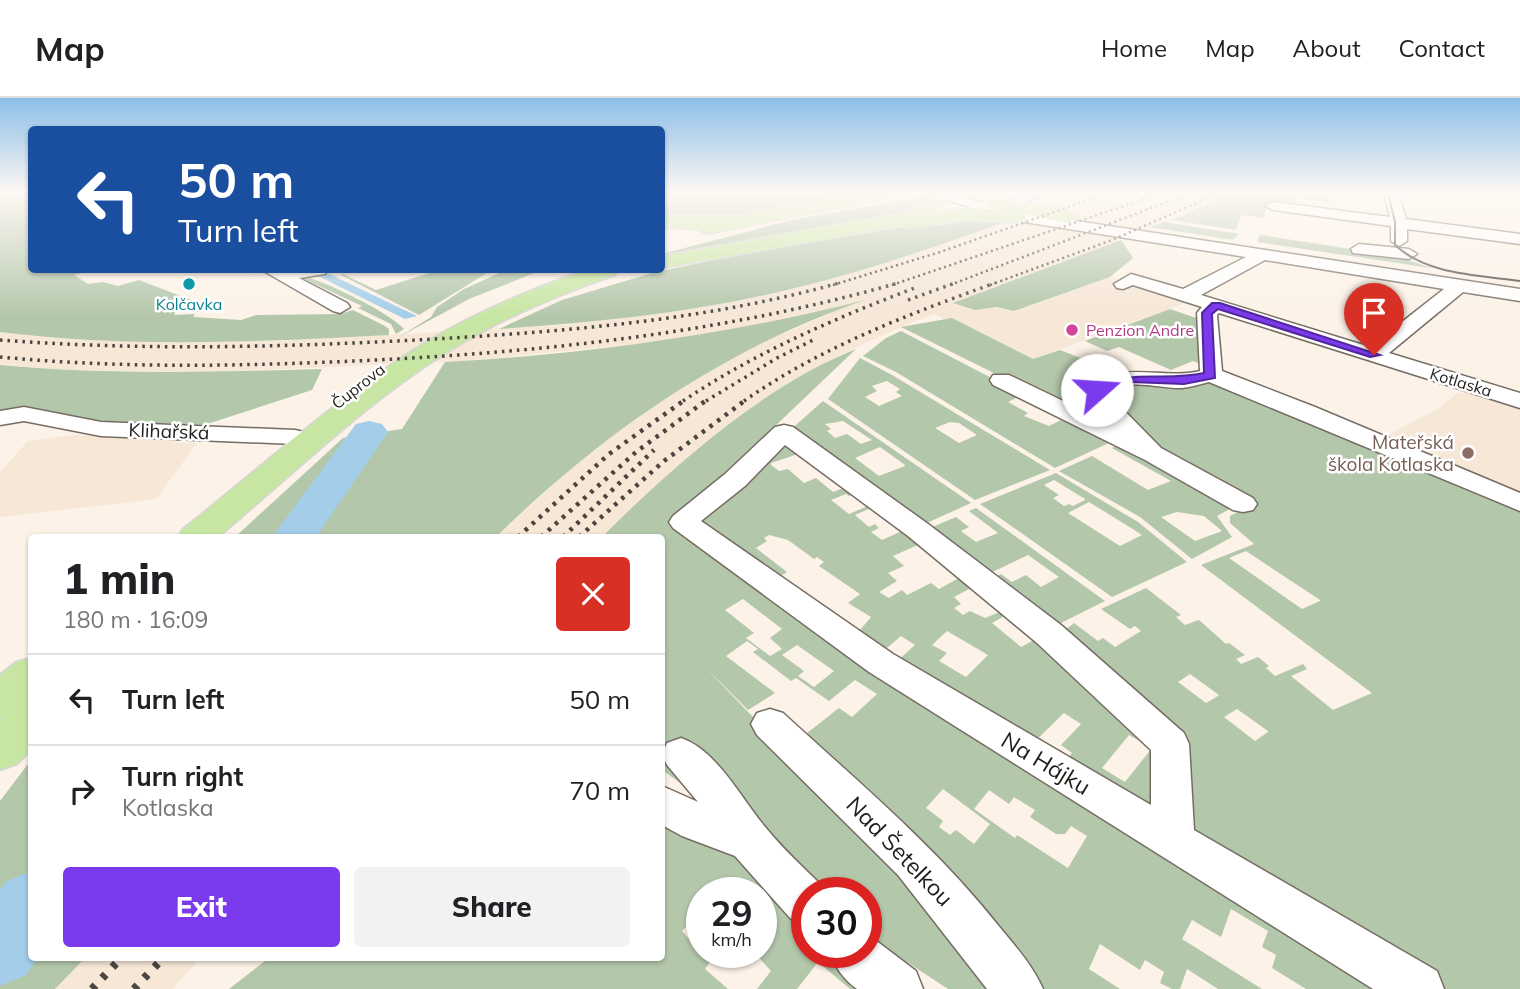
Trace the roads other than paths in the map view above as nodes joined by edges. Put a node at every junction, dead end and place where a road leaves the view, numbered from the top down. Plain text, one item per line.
1 (719, 235) edge
2 (818, 235) edge
3 (1158, 235) edge
4 (1208, 235) edge
5 (1400, 235) edge
6 (1487, 235) edge
7 (1520, 239) edge
8 (1349, 247) dead end
9 (665, 251) edge
10 (1271, 255) junction
11 (665, 261) edge
12 (282, 273) edge
13 (554, 273) edge
14 (599, 273) edge
15 (622, 273) edge
16 (1123, 284) dead end
17 (1460, 285) junction
18 (1520, 295) edge
19 (1185, 296) junction
20 (529, 300) junction
21 (1216, 306) junction
22 (340, 307) dead end
23 (1374, 355) junction
24 (1210, 375) junction
25 (1002, 380) dead end
26 (1520, 401) edge
27 (0, 418) edge
28 (303, 441) junction
29 (1150, 450) junction
30 (1520, 503) edge
31 (1243, 504) dead end
32 (179, 534) edge
33 (199, 534) edge
34 (214, 534) edge
35 (28, 659) edge
36 (28, 677) edge
37 (0, 681) edge
38 (0, 700) edge
39 (28, 722) edge
40 (770, 724) dead end
41 (0, 750) edge
42 (681, 754) dead end
43 (665, 806) edge
44 (1174, 839) junction
45 (750, 842) junction
46 (791, 886) edge
47 (869, 968) edge
48 (898, 989) edge
49 (1018, 989) edge
50 (1419, 989) edge

1 - 9 main road
2 - 11 main road
3 - 10 street
4 - 10 street
5 - 8 street
6 - 7 street
10 - 17 street
10 - 19 street
12 - 22 street
13 - 28 main road, Čuprova
14 - 20 main road, Čuprova
15 - 20 main road
16 - 19 street, Kotlaska
17 - 18 street
17 - 23 street
19 - 21 street, Kotlaska
20 - 28 main road, Čuprova
21 - 23 street, Kotlaska
21 - 24 street
23 - 26 street, Kotlaska
24 - 29 street
24 - 30 street
25 - 29 street
27 - 28 street, Klihařská
28 - 32 main road, Čuprova
28 - 33 main road, Čuprova
28 - 34 main road, Čuprova
29 - 31 street
35 - 37 main road
36 - 38 main road
39 - 41 main road
40 - 49 street, Nad Šetelkou
42 - 45 street
43 - 45 street
44 - 44 street, Na Hájku
44 - 50 street, Na Hájku
45 - 46 street
47 - 48 street

